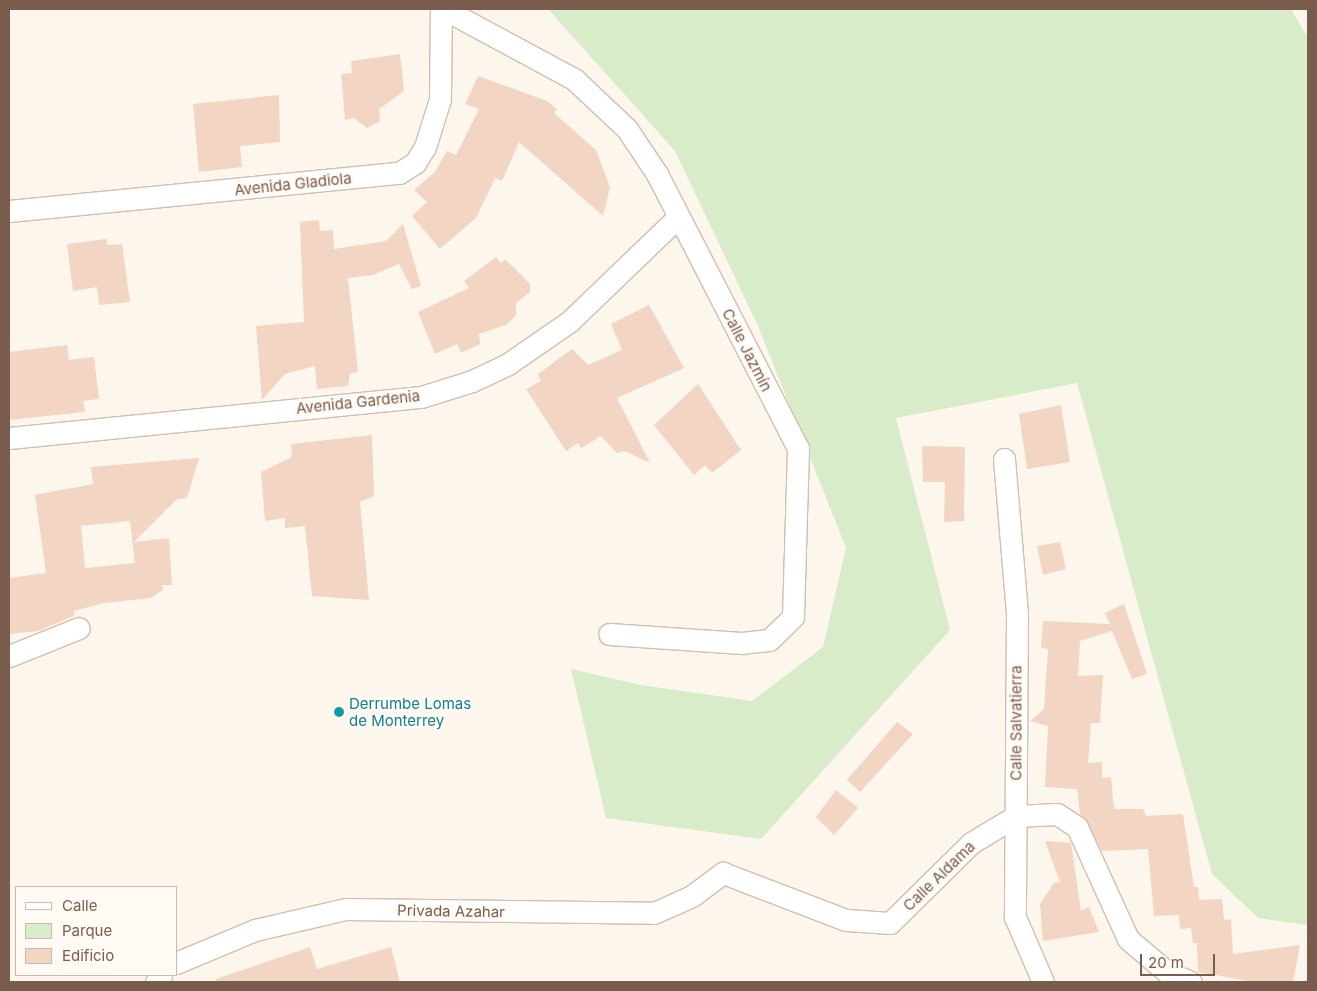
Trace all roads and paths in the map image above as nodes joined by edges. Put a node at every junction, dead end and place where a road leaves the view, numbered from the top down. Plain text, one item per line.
1 (442, 9) edge
2 (9, 211) edge
3 (678, 217) junction
4 (9, 438) edge
5 (1004, 459) dead end
6 (79, 628) dead end
7 (609, 634) dead end
8 (9, 656) edge
9 (1016, 816) junction
10 (723, 873) joint
11 (178, 962) edge
12 (1043, 982) edge
13 (1191, 982) edge

1 - 2 street, Avenida Gladiola
1 - 3 street, Calle Jazmín
3 - 4 street, Avenida Gardenia
3 - 7 street, Calle Jazmín
5 - 9 street, Calle Salvatierra
6 - 8 street
9 - 10 street, Calle Aldama
9 - 12 street, Calle Salvatierra
9 - 13 street, Calle Aldama
10 - 11 street, Privada Azahar

